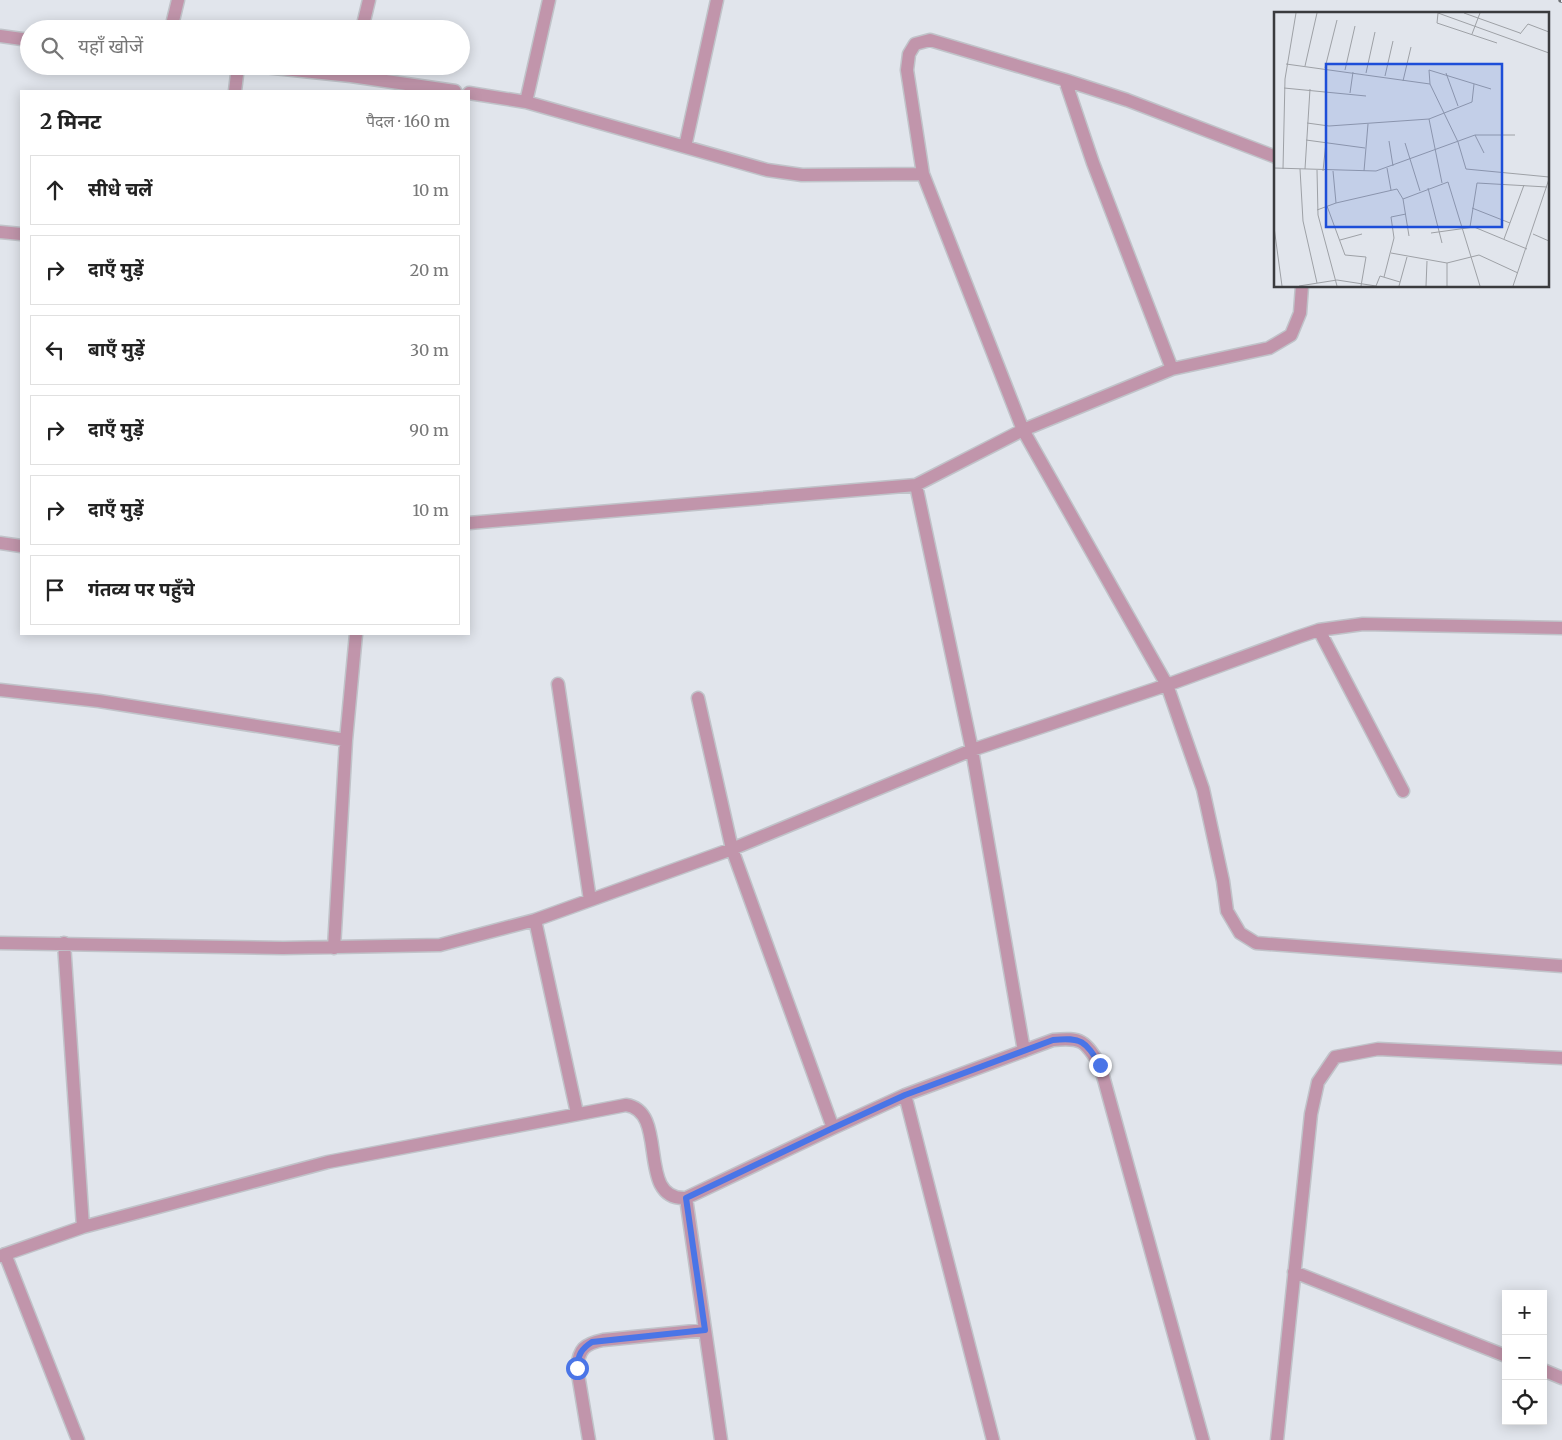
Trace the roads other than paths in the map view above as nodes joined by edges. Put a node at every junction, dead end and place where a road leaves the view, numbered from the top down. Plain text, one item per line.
1 (178, 0) edge
2 (369, 0) edge
3 (550, 0) edge
4 (717, 0) edge
5 (173, 20) edge
6 (364, 20) edge
7 (0, 36) edge
8 (20, 39) edge
9 (237, 75) edge
10 (373, 75) edge
11 (1065, 80) junction
12 (235, 90) edge
13 (450, 90) edge
14 (470, 93) edge
15 (526, 102) junction
16 (685, 147) junction
17 (1274, 156) edge
18 (923, 174) junction
19 (0, 232) edge
20 (20, 234) edge
21 (1302, 288) edge
22 (1172, 369) junction
23 (1023, 430) junction
24 (916, 485) junction
25 (470, 523) edge
26 (0, 543) edge
27 (20, 546) edge
28 (1562, 628) edge
29 (1319, 630) junction
30 (356, 635) edge
31 (558, 684) dead end
32 (1167, 685) junction
33 (0, 690) edge
34 (698, 698) dead end
35 (346, 740) junction
36 (972, 750) junction
37 (1404, 791) dead end
38 (732, 849) junction
39 (590, 900) junction
40 (536, 920) junction
41 (0, 943) edge
42 (64, 943) junction
43 (334, 948) junction
44 (1562, 966) edge
45 (1024, 1051) junction
46 (1562, 1058) edge
47 (905, 1095) junction
48 (577, 1113) junction
49 (833, 1128) junction
50 (686, 1198) junction
51 (83, 1227) junction
52 (2, 1255) edge
53 (1294, 1272) junction
54 (705, 1330) junction
55 (1502, 1354) edge
56 (1547, 1372) edge
57 (1562, 1378) edge
58 (78, 1440) edge
59 (589, 1440) edge
60 (721, 1440) edge
61 (993, 1440) edge
62 (1203, 1440) edge
63 (1277, 1440) edge

1 - 5 street
2 - 6 street
3 - 15 street
4 - 16 street
7 - 8 street
9 - 12 street
10 - 13 street
11 - 17 street
11 - 18 street
11 - 22 street
14 - 15 street
15 - 16 street
16 - 18 street
18 - 23 street
19 - 20 street
21 - 22 street
22 - 23 street
23 - 24 street
23 - 32 street
24 - 25 street
24 - 36 street
26 - 27 street
28 - 29 street
29 - 32 street
29 - 37 street
30 - 35 street
31 - 39 street
32 - 36 street
32 - 44 street
33 - 35 street
34 - 38 street
35 - 43 street
36 - 38 street
36 - 45 street
38 - 39 street
38 - 49 street
39 - 40 street
40 - 43 street
40 - 48 street
41 - 42 street
42 - 43 street
42 - 51 street
45 - 47 street
45 - 62 street
46 - 53 street
47 - 49 street
47 - 61 street
48 - 50 street
48 - 51 street
49 - 50 street
50 - 54 street
51 - 52 street
52 - 58 street
53 - 55 street
53 - 63 street
54 - 59 street
54 - 60 street
56 - 57 street

